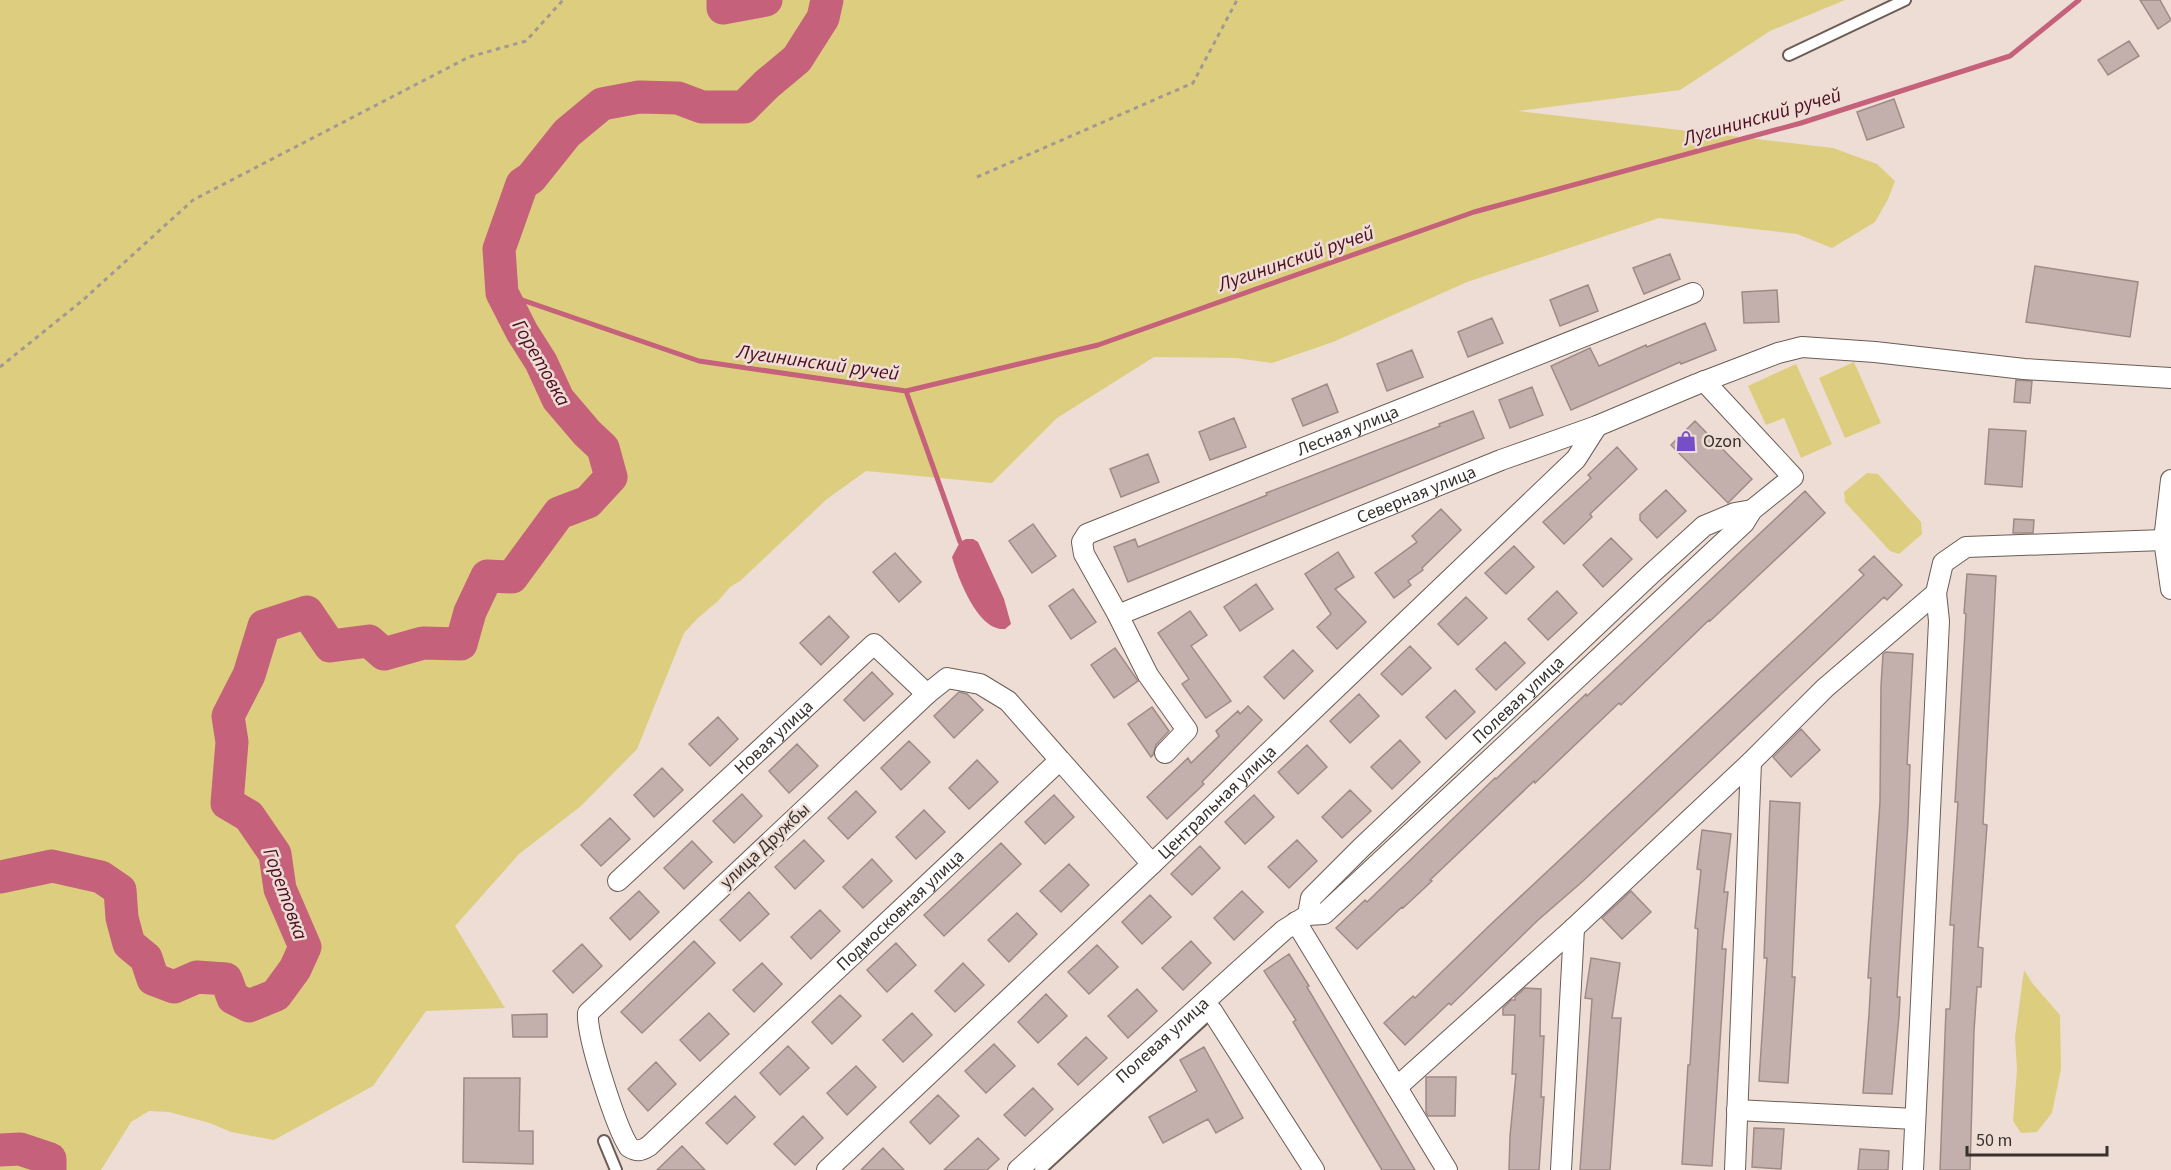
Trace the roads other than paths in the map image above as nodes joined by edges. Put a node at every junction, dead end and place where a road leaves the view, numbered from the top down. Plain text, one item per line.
1 (1905, 0) edge
2 (1789, 55) dead end
3 (1693, 293) dead end
4 (2171, 378) edge
5 (1704, 381) junction
6 (1597, 426) junction
7 (2171, 489) edge
8 (1752, 510) junction
9 (2164, 540) junction
10 (2171, 589) edge
11 (1936, 593) junction
12 (1118, 615) junction
13 (927, 694) junction
14 (1509, 706) junction
15 (1527, 724) junction
16 (1165, 753) dead end
17 (1060, 760) junction
18 (1751, 762) junction
19 (1152, 864) junction
20 (618, 881) dead end
21 (1302, 918) junction
22 (1574, 928) junction
23 (1212, 1011) joint
24 (1398, 1087) junction
25 (1737, 1110) junction
26 (1915, 1119) junction
27 (604, 1141) dead end
28 (636, 1151) joint
29 (616, 1170) edge
30 (827, 1170) edge
31 (1018, 1170) edge
32 (1040, 1170) edge
33 (1314, 1170) edge
34 (1447, 1170) edge
35 (1561, 1170) edge
36 (1735, 1170) edge
37 (1913, 1170) edge

1 - 2 lane
3 - 12 street, Лесная улица
4 - 5 street, Северная улица
5 - 6 street, Северная улица
5 - 8 street, Полевая улица
6 - 12 street, Северная улица
6 - 19 street, Центральная улица
7 - 9 street
8 - 14 street, Полевая улица
8 - 15 street, Полевая улица
9 - 10 street
9 - 11 street
11 - 18 street
11 - 26 street
12 - 16 street
13 - 17 street, улица Дружбы
13 - 20 street, Новая улица
13 - 28 street, улица Дружбы
14 - 15 street
14 - 21 street, Полевая улица
15 - 21 street, Полевая улица
17 - 19 street
17 - 28 street, Подмосковная улица
18 - 22 street
18 - 25 street
19 - 30 street, Центральная улица
21 - 24 street
21 - 31 street, Полевая улица
22 - 24 street
22 - 35 street
23 - 32 lane
23 - 33 street
24 - 34 street
25 - 26 street
25 - 36 street
26 - 37 street
27 - 29 lane

